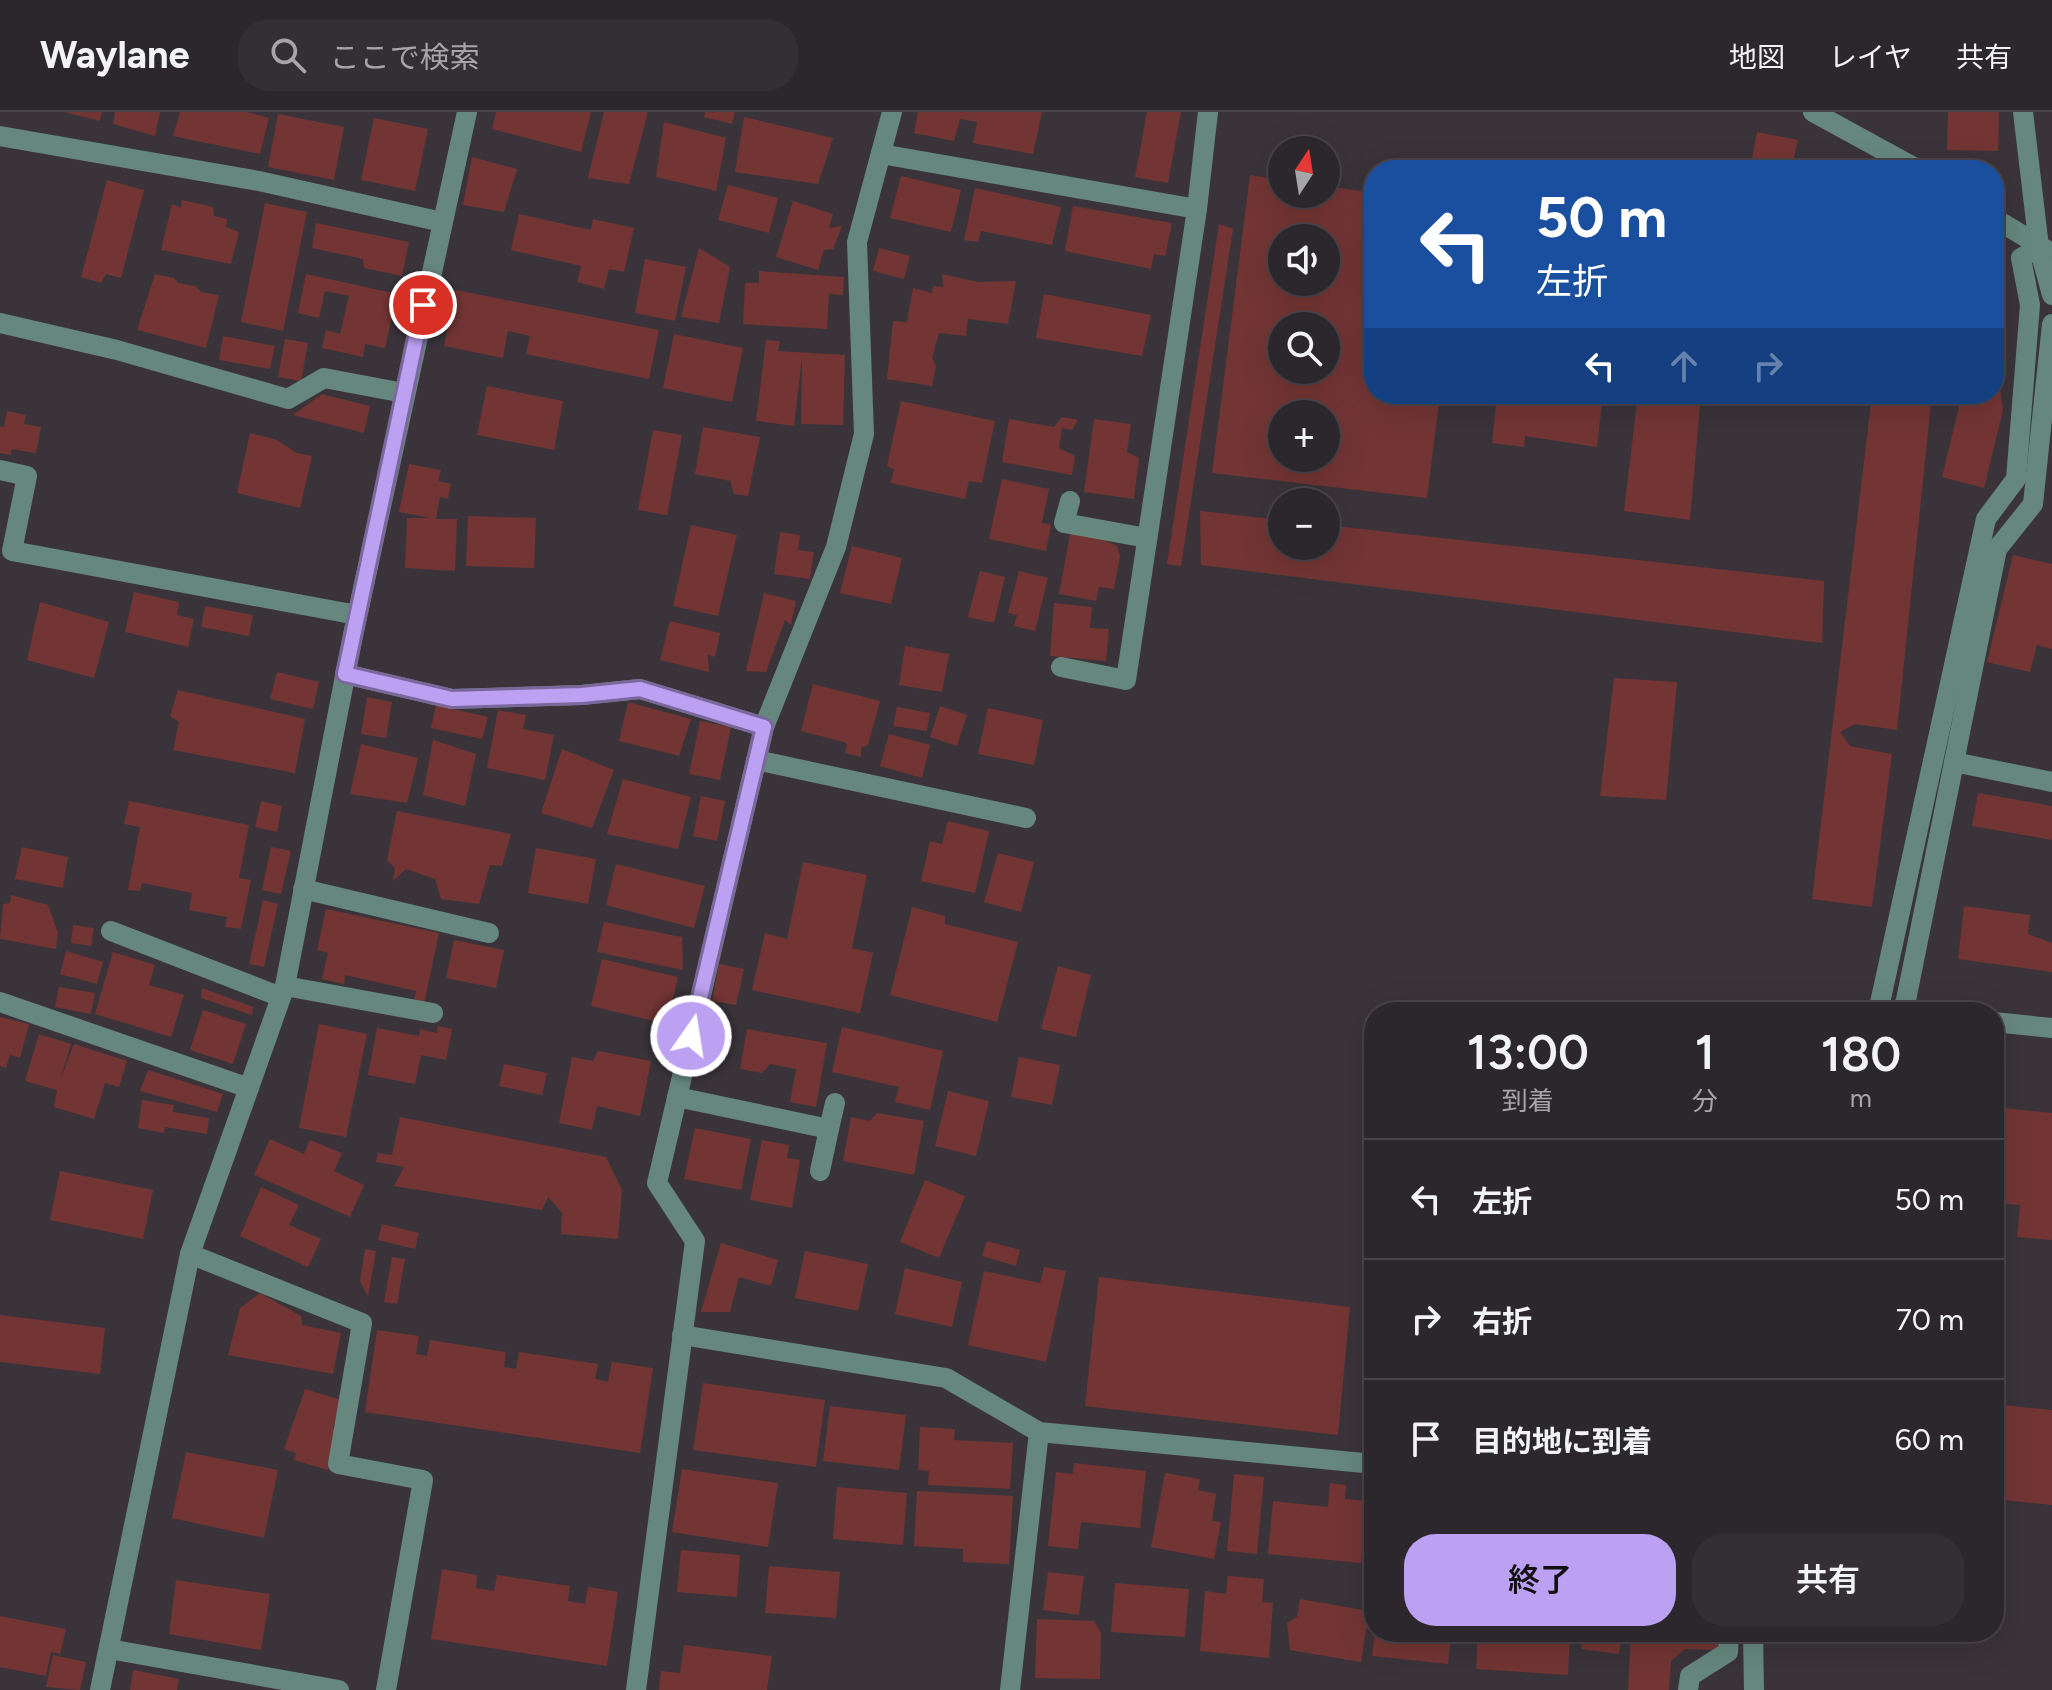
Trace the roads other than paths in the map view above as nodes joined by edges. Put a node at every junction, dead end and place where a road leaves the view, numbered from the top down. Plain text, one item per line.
1 (467, 112) edge
2 (892, 112) edge
3 (1208, 112) edge
4 (1813, 112) edge
5 (2023, 112) edge
6 (0, 136) edge
7 (881, 154) junction
8 (1901, 160) edge
9 (1197, 209) junction
10 (442, 222) junction
11 (2004, 224) edge
12 (2045, 250) edge
13 (2052, 295) edge
14 (0, 323) edge
15 (2052, 324) edge
16 (404, 393) junction
17 (0, 470) edge
18 (1070, 501) dead end
19 (1147, 538) junction
20 (357, 615) junction
21 (1061, 667) dead end
22 (345, 674) junction
23 (764, 727) junction
24 (756, 760) junction
25 (1954, 762) junction
26 (2052, 782) edge
27 (1026, 818) dead end
28 (303, 889) junction
29 (111, 931) dead end
30 (489, 933) dead end
31 (283, 991) junction
32 (0, 1002) edge
33 (1880, 1002) edge
34 (1905, 1002) edge
35 (433, 1013) dead end
36 (2004, 1023) edge
37 (2052, 1028) edge
38 (249, 1088) junction
39 (677, 1097) junction
40 (835, 1103) dead end
41 (829, 1129) junction
42 (820, 1171) dead end
43 (190, 1254) junction
44 (682, 1335) junction
45 (1039, 1432) junction
46 (1364, 1463) edge
47 (1728, 1642) edge
48 (1753, 1642) edge
49 (109, 1649) junction
50 (100, 1690) edge
51 (339, 1690) edge
52 (386, 1690) edge
53 (636, 1690) edge
54 (1010, 1690) edge
55 (1688, 1690) edge
56 (1754, 1690) edge

1 - 10 street
2 - 7 street
3 - 9 street
4 - 8 street
5 - 12 street
6 - 10 street
7 - 9 street
7 - 23 street
9 - 19 street
10 - 16 street
11 - 12 street
12 - 13 street
12 - 33 street
14 - 16 street
15 - 25 street
16 - 20 street
17 - 20 street
18 - 19 street
19 - 21 street
20 - 22 street
22 - 23 street
22 - 28 street
23 - 24 street
24 - 27 street
24 - 39 street
25 - 26 street
25 - 34 street
28 - 30 street
28 - 31 street
29 - 31 street
31 - 35 street
31 - 38 street
32 - 38 street
36 - 37 street
38 - 43 street
39 - 41 street
39 - 44 street
40 - 41 street
41 - 42 street
43 - 49 street
43 - 52 street
44 - 45 street
44 - 53 street
45 - 46 street
45 - 54 street
47 - 55 street
48 - 56 street
49 - 50 street
49 - 51 street

